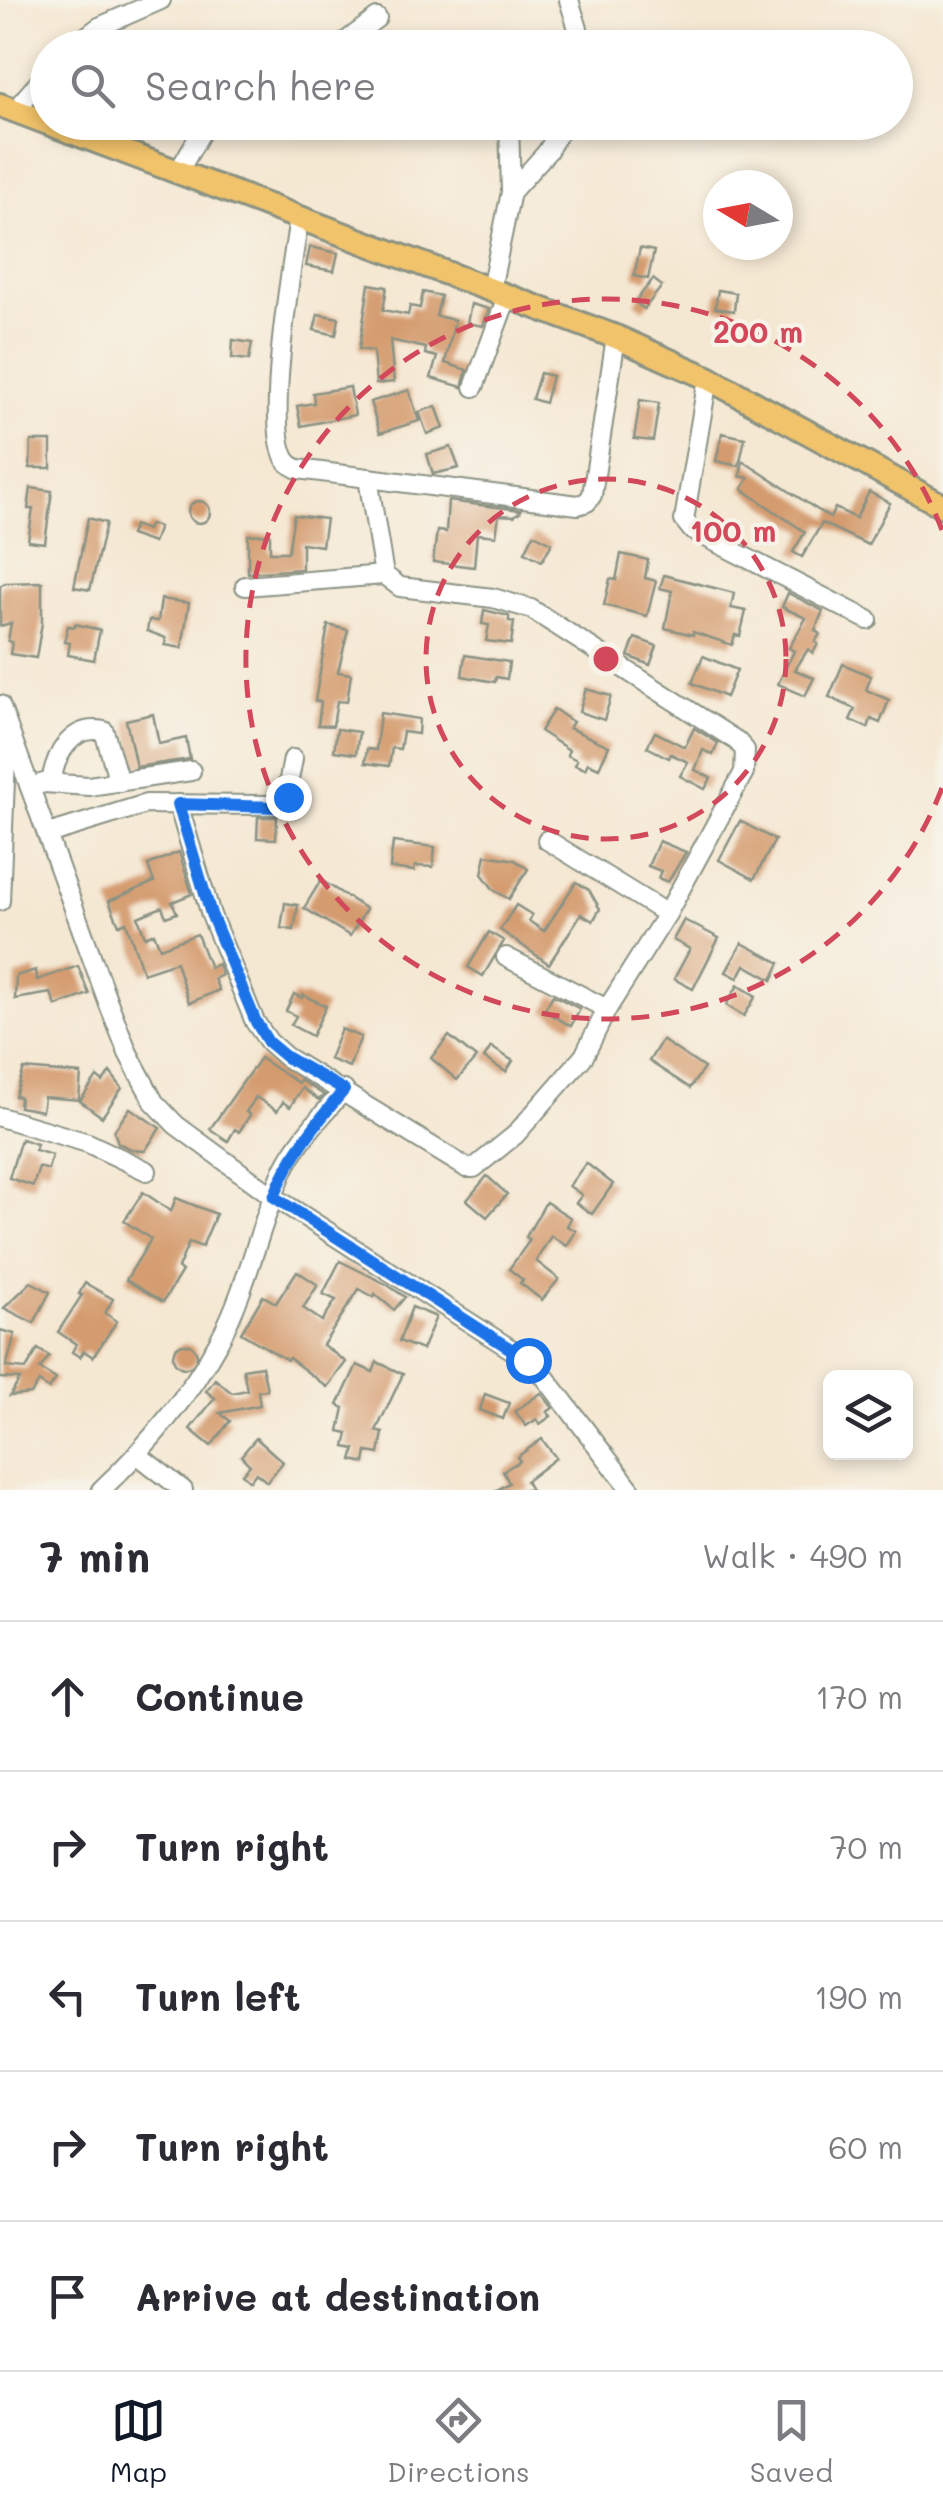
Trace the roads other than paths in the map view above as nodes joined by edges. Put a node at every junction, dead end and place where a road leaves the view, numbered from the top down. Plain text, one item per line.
1 (161, 0) edge
2 (569, 0) edge
3 (376, 18) dead end
4 (96, 30) edge
5 (360, 30) edge
6 (578, 30) edge
7 (30, 88) edge
8 (7, 108) edge
9 (89, 140) edge
10 (197, 140) edge
11 (509, 140) edge
12 (554, 140) edge
13 (177, 174) junction
14 (510, 192) junction
15 (298, 219) junction
16 (499, 293) junction
17 (616, 337) junction
18 (708, 378) junction
19 (474, 387) dead end
20 (368, 478) junction
21 (943, 506) edge
22 (384, 575) junction
23 (245, 586) dead end
24 (868, 620) dead end
25 (0, 705) edge
26 (7, 723) junction
27 (294, 760) dead end
28 (191, 770) dead end
29 (120, 782) junction
30 (51, 783) junction
31 (30, 787) junction
32 (178, 804) junction
33 (48, 834) junction
34 (547, 840) dead end
35 (0, 901) edge
36 (667, 914) junction
37 (506, 957) dead end
38 (608, 1009) junction
39 (344, 1090) junction
40 (0, 1117) edge
41 (147, 1171) dead end
42 (274, 1197) junction
43 (138, 1455) junction
44 (101, 1490) edge
45 (183, 1490) edge
46 (630, 1490) edge

1 - 4 street
2 - 6 street
3 - 5 street
7 - 8 street
9 - 13 main road
10 - 13 street
11 - 14 street
12 - 14 street
13 - 15 main road
14 - 16 street
15 - 16 main road
15 - 20 street
16 - 17 main road
16 - 19 street
17 - 18 main road
17 - 20 street
18 - 21 main road
18 - 24 street
20 - 22 street
22 - 23 street
22 - 36 street
25 - 26 street
26 - 31 street
26 - 35 street
27 - 32 street
28 - 29 street
29 - 30 street
29 - 30 street
30 - 31 street
31 - 33 street
32 - 33 street
32 - 39 street
33 - 42 street
34 - 36 street
36 - 38 street
37 - 38 street
38 - 39 street
39 - 42 street
40 - 41 street
42 - 43 street
42 - 46 street
43 - 44 street
43 - 45 street

